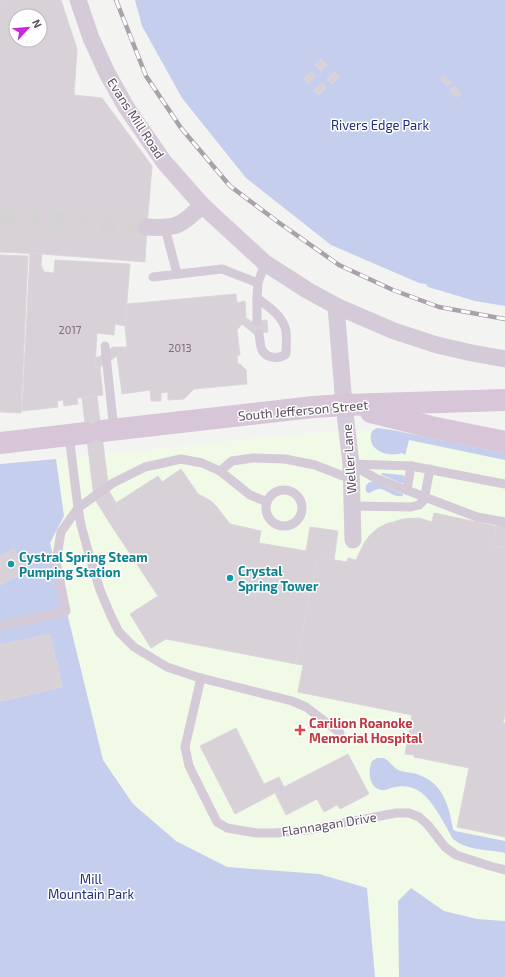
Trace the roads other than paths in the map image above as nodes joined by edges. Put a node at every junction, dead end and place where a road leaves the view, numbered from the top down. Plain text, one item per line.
1 (78, 0) edge
2 (202, 205) junction
3 (147, 227) tunnel mouth
4 (165, 228) junction
5 (265, 263) junction
6 (177, 274) junction
7 (153, 277) dead end
8 (258, 284) junction
9 (257, 298) junction
10 (336, 306) junction
11 (257, 321) dead end
12 (259, 334) dead end
13 (105, 346) dead end
14 (505, 359) edge
15 (503, 400) edge
16 (344, 405) junction
17 (93, 432) junction
18 (505, 442) edge
19 (0, 443) edge
20 (411, 466) junction
21 (430, 469) junction
22 (220, 470) junction
23 (351, 472) junction
24 (505, 484) edge
25 (407, 490) junction
26 (424, 497) junction
27 (267, 502) junction
28 (352, 506) junction
29 (78, 508) junction
30 (505, 522) edge
31 (353, 540) dead end
32 (0, 626) edge
33 (201, 678) junction
34 (340, 733) dead end
35 (505, 870) edge

1 - 2 street, Evans Mill Road
2 - 4 street
2 - 5 street, Evans Mill Road
3 - 4 street
4 - 6 lane
5 - 8 lane
5 - 10 street, Evans Mill Road
6 - 7 lane
6 - 8 lane
8 - 9 lane
9 - 11 lane
9 - 12 lane
10 - 14 street, Evans Mill Road
10 - 16 street, Weller Lane
13 - 17 lane
15 - 16 main road, South Jefferson Street
16 - 17 main road, South Jefferson Street
16 - 18 main road
16 - 23 street, Weller Lane
17 - 19 main road, South Jefferson Street
17 - 29 lane
20 - 21 lane
20 - 23 lane
20 - 25 lane
21 - 24 lane
21 - 26 lane
22 - 23 lane
22 - 27 lane
22 - 29 lane
23 - 25 lane
23 - 28 street, Weller Lane
25 - 26 lane
26 - 28 lane
26 - 30 lane
27 - 27 lane
28 - 31 street, Weller Lane
29 - 32 lane
29 - 33 lane
33 - 34 lane
33 - 35 lane, Flannagan Drive

